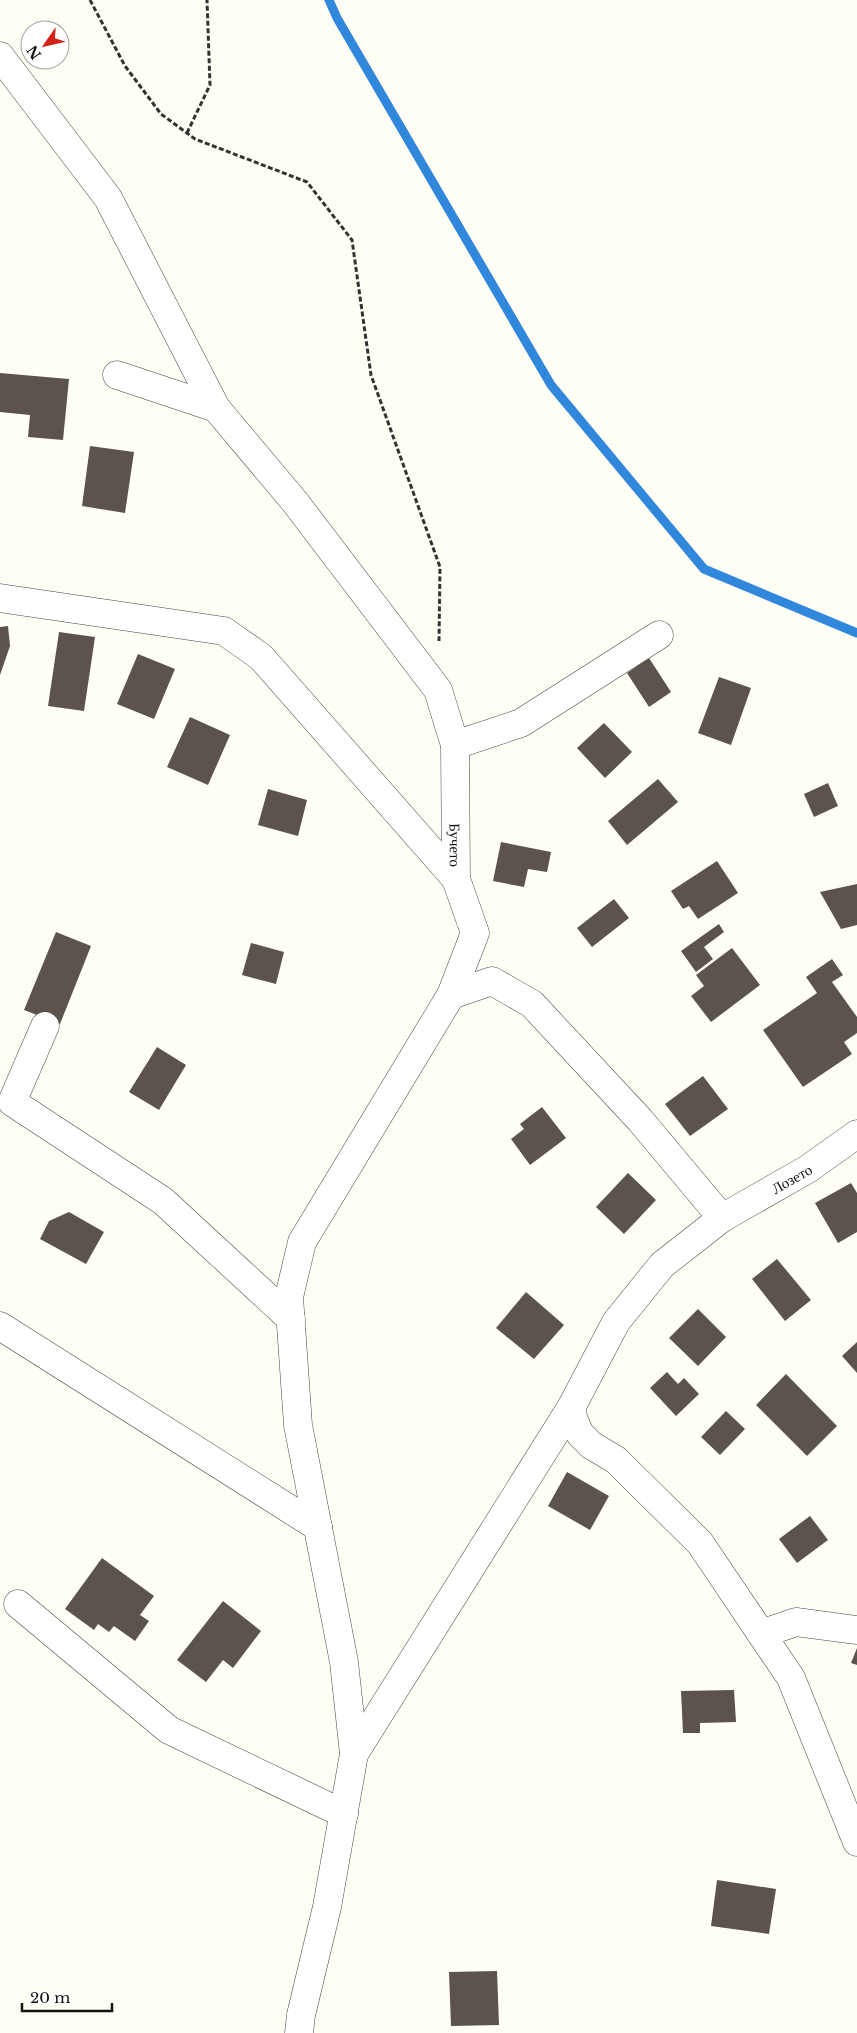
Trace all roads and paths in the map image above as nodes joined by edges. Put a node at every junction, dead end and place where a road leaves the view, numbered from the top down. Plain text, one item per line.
1 (90, 0) edge
2 (207, 0) edge
3 (0, 56) edge
4 (187, 133) junction
5 (117, 375) dead end
6 (216, 408) junction
7 (0, 598) edge
8 (659, 635) dead end
9 (439, 643) dead end
10 (455, 745) junction
11 (456, 879) junction
12 (451, 995) junction
13 (45, 1026) dead end
14 (857, 1134) edge
15 (722, 1218) junction
16 (291, 1319) junction
17 (0, 1326) edge
18 (572, 1406) junction
19 (318, 1526) junction
20 (18, 1604) dead end
21 (857, 1630) edge
22 (762, 1634) junction
23 (354, 1754) junction
24 (344, 1814) junction
25 (857, 1842) edge
26 (299, 2033) edge

1 - 4 path
2 - 4 path
3 - 6 street
4 - 9 path
5 - 6 street
6 - 10 street, Бучето
7 - 11 street
8 - 10 street
10 - 11 street, Бучето
11 - 12 street, Бучето
12 - 15 street
12 - 16 street, Бучето
13 - 16 street
14 - 15 street, Лозето
15 - 18 street, Лозето
16 - 19 street, Бучето
17 - 19 street
18 - 22 street
18 - 23 street, Лозето
19 - 23 street, Бучето
20 - 24 street
21 - 22 street
22 - 25 street
23 - 24 street
24 - 26 street

